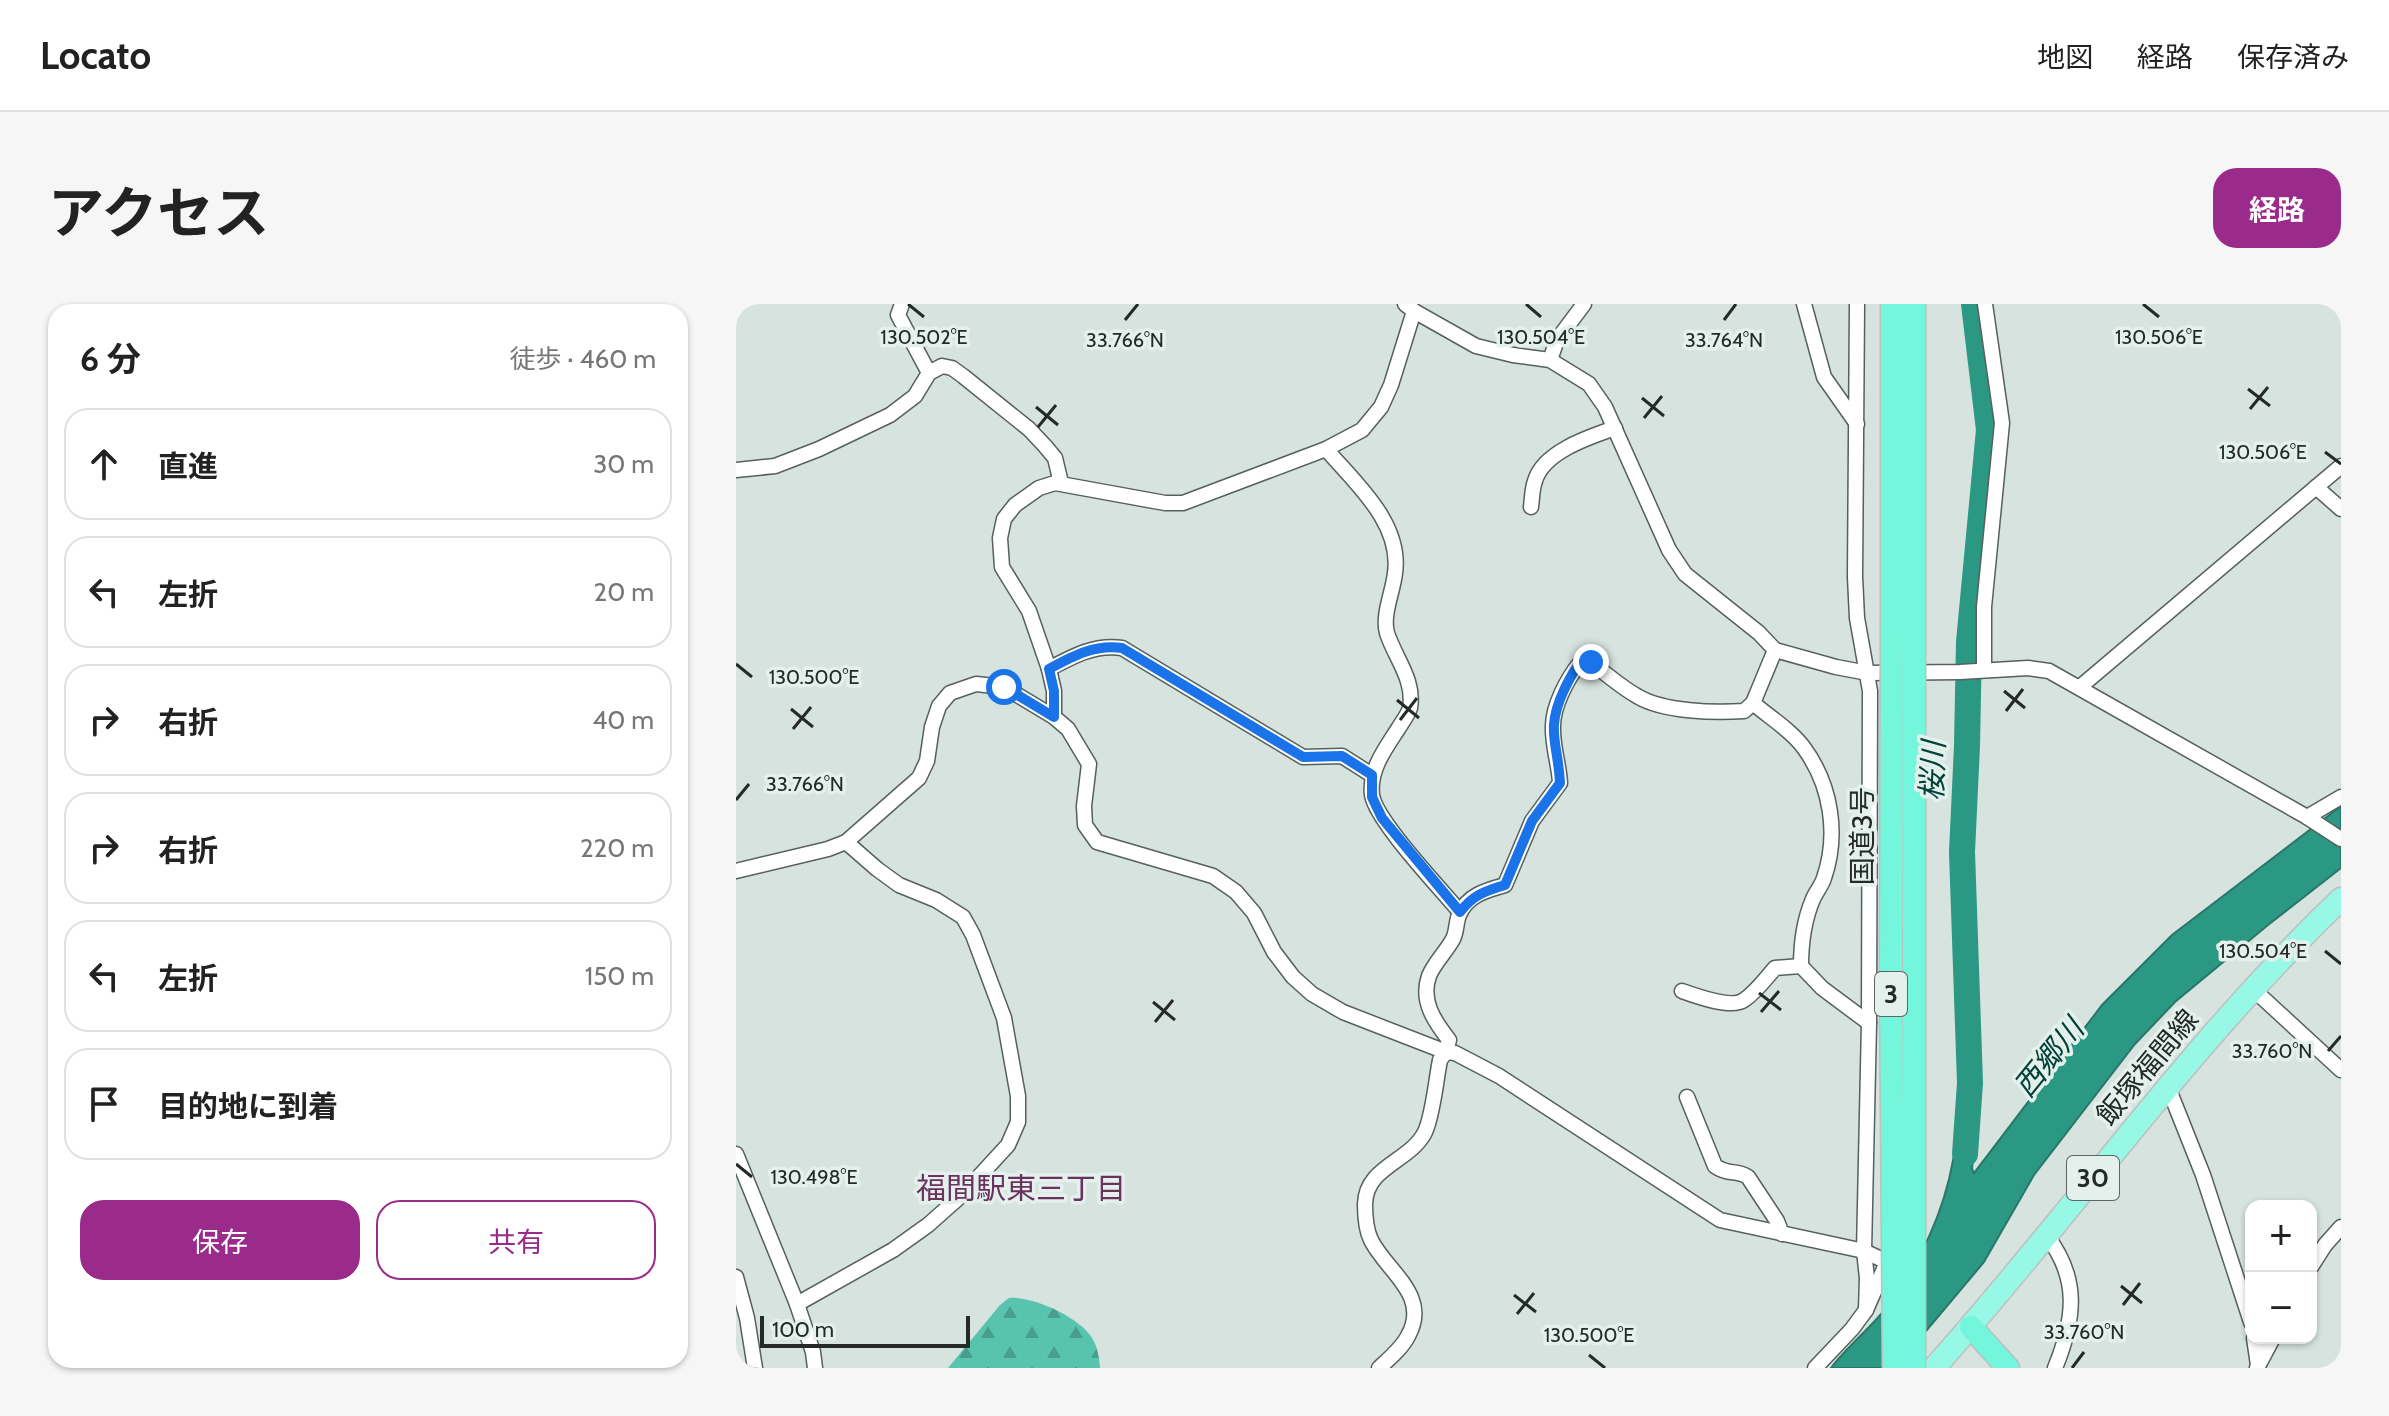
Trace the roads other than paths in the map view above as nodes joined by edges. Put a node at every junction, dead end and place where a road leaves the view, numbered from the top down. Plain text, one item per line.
1 (902, 304) edge
2 (1584, 304) edge
3 (1804, 304) edge
4 (1857, 304) edge
5 (1892, 304) edge
6 (1914, 304) edge
7 (1985, 304) edge
8 (1410, 308) edge
9 (1550, 360) junction
10 (929, 373) junction
11 (1857, 424) junction
12 (1615, 428) junction
13 (1326, 449) junction
14 (2341, 466) edge
15 (736, 470) edge
16 (1061, 483) junction
17 (2316, 487) junction
18 (1531, 507) dead end
19 (2341, 509) edge
20 (1903, 619) junction
21 (1775, 650) junction
22 (1049, 669) junction
23 (1980, 670) junction
24 (1868, 673) junction
25 (2080, 687) junction
26 (1753, 703) junction
27 (1054, 717) junction
28 (1372, 775) junction
29 (2341, 797) edge
30 (2309, 818) junction
31 (2341, 839) edge
32 (846, 842) junction
33 (736, 871) edge
34 (2341, 899) edge
35 (1460, 912) junction
36 (1801, 966) junction
37 (2253, 989) junction
38 (1682, 991) dead end
39 (1869, 1023) junction
40 (1446, 1052) junction
41 (2341, 1070) edge
42 (2168, 1087) junction
43 (1687, 1097) dead end
44 (736, 1154) edge
45 (1914, 1173) junction
46 (1921, 1220) dead end
47 (2341, 1227) edge
48 (1782, 1234) junction
49 (2046, 1235) junction
50 (1864, 1251) junction
51 (2317, 1258) edge
52 (1887, 1262) junction
53 (736, 1277) edge
54 (797, 1304) junction
55 (2245, 1304) edge
56 (1866, 1310) junction
57 (1971, 1327) junction
58 (2255, 1344) edge
59 (2270, 1344) edge
60 (2258, 1367) edge
61 (755, 1368) edge
62 (815, 1368) edge
63 (1379, 1368) edge
64 (1815, 1368) edge
65 (1894, 1368) edge
66 (1914, 1368) edge
67 (1924, 1368) edge
68 (1934, 1368) edge
69 (2008, 1368) edge
70 (2055, 1368) edge

1 - 10 street
2 - 9 street
3 - 11 street
4 - 11 street
5 - 20 highway, 国道3号 / 3
6 - 20 highway, 国道3号 / 3
7 - 23 street
8 - 9 street
8 - 13 street
9 - 12 street
10 - 15 street
10 - 16 street
11 - 24 street
12 - 18 street
12 - 21 street
13 - 16 street
13 - 28 street
14 - 17 street
16 - 22 street
17 - 19 street
17 - 25 street
20 - 45 highway, 国道3号 / 3, bridge
20 - 65 highway, 国道3号 / 3, bridge
21 - 24 street
21 - 26 street
22 - 27 street
22 - 28 street
23 - 24 street
23 - 25 street
24 - 39 street
25 - 30 street
26 - 35 street
26 - 36 street
27 - 32 street
27 - 40 street
28 - 35 street
29 - 30 street
30 - 31 street
32 - 33 street
32 - 54 street
34 - 37 main road, 30
35 - 40 street
36 - 38 street
36 - 39 street
37 - 41 street
37 - 42 main road, 飯塚福間線 / 30
39 - 50 street
40 - 48 street
40 - 63 street
42 - 49 main road, 飯塚福間線 / 30
42 - 55 street
43 - 48 street
44 - 54 street
45 - 66 highway, 国道3号 / 3, bridge
45 - 67 highway, bridge
46 - 52 street
47 - 51 street
48 - 50 street
49 - 57 main road, 飯塚福間線 / 30
49 - 70 street
50 - 52 street
50 - 56 street
52 - 56 street
53 - 61 street
54 - 62 street
56 - 64 street
57 - 68 main road, 飯塚福間線 / 30
57 - 69 highway
58 - 60 street
59 - 60 street

